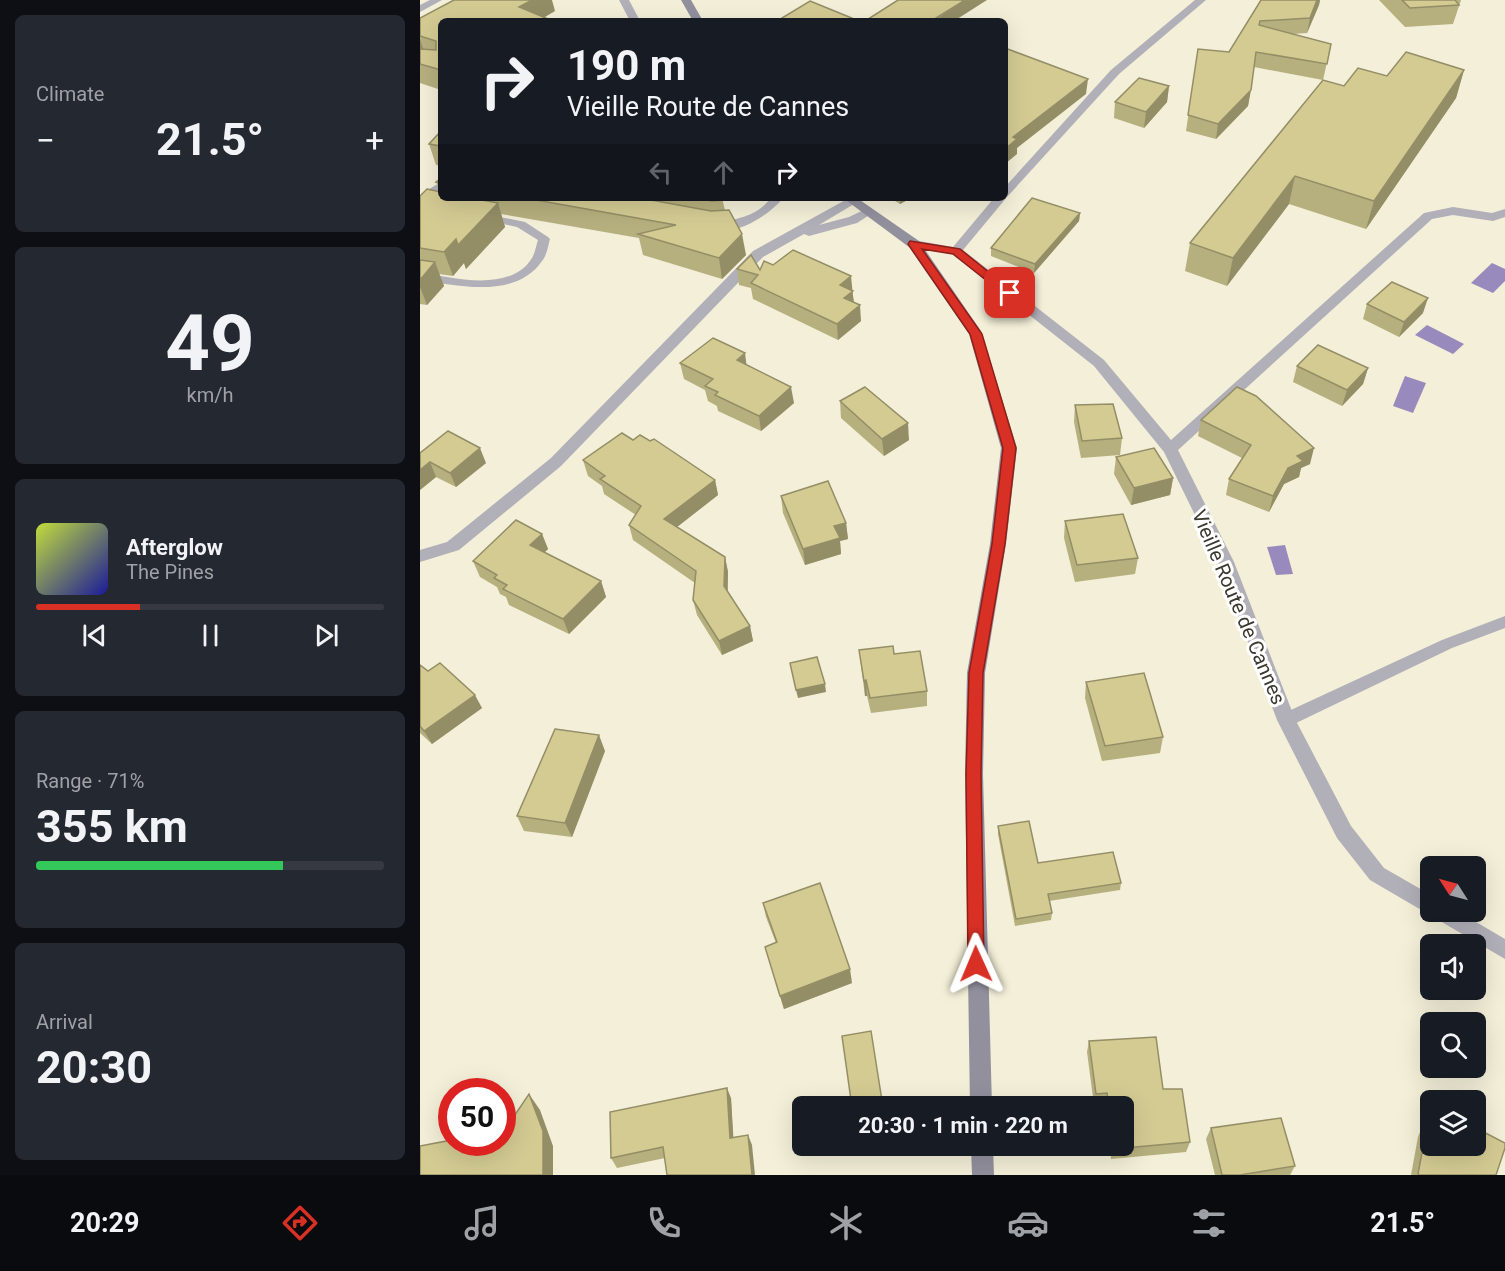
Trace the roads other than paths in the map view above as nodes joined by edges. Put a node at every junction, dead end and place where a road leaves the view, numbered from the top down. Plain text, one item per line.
1 (437, 0) edge
2 (624, 0) edge
3 (686, 0) edge
4 (1201, 0) edge
5 (420, 9) edge
6 (633, 18) edge
7 (696, 18) edge
8 (438, 187) edge
9 (1008, 191) edge
10 (774, 201) edge
11 (849, 201) edge
12 (852, 201) edge
13 (998, 201) edge
14 (447, 210) edge
15 (868, 212) junction
16 (1505, 213) edge
17 (468, 214) edge
18 (703, 224) edge
19 (782, 240) junction
20 (914, 244) junction
21 (956, 251) junction
22 (420, 276) edge
23 (1170, 449) junction
24 (420, 556) edge
25 (1505, 622) edge
26 (1286, 720) junction
27 (1420, 899) edge
28 (1458, 922) edge
29 (1505, 950) edge
30 (981, 1096) edge
31 (982, 1156) edge
32 (983, 1175) edge

1 - 5 lane
2 - 6 lane
3 - 7 main road
4 - 9 street
8 - 14 lane
10 - 18 lane
11 - 19 street
12 - 15 main road
13 - 21 street
15 - 19 street
15 - 20 main road
16 - 23 street
17 - 22 lane
19 - 24 street
20 - 21 street, Vieille Route de Cannes
20 - 30 main road
21 - 23 street, Vieille Route de Cannes
23 - 26 street, Vieille Route de Cannes
25 - 26 lane
26 - 27 street, Vieille Route de Cannes
28 - 29 street
31 - 32 main road

